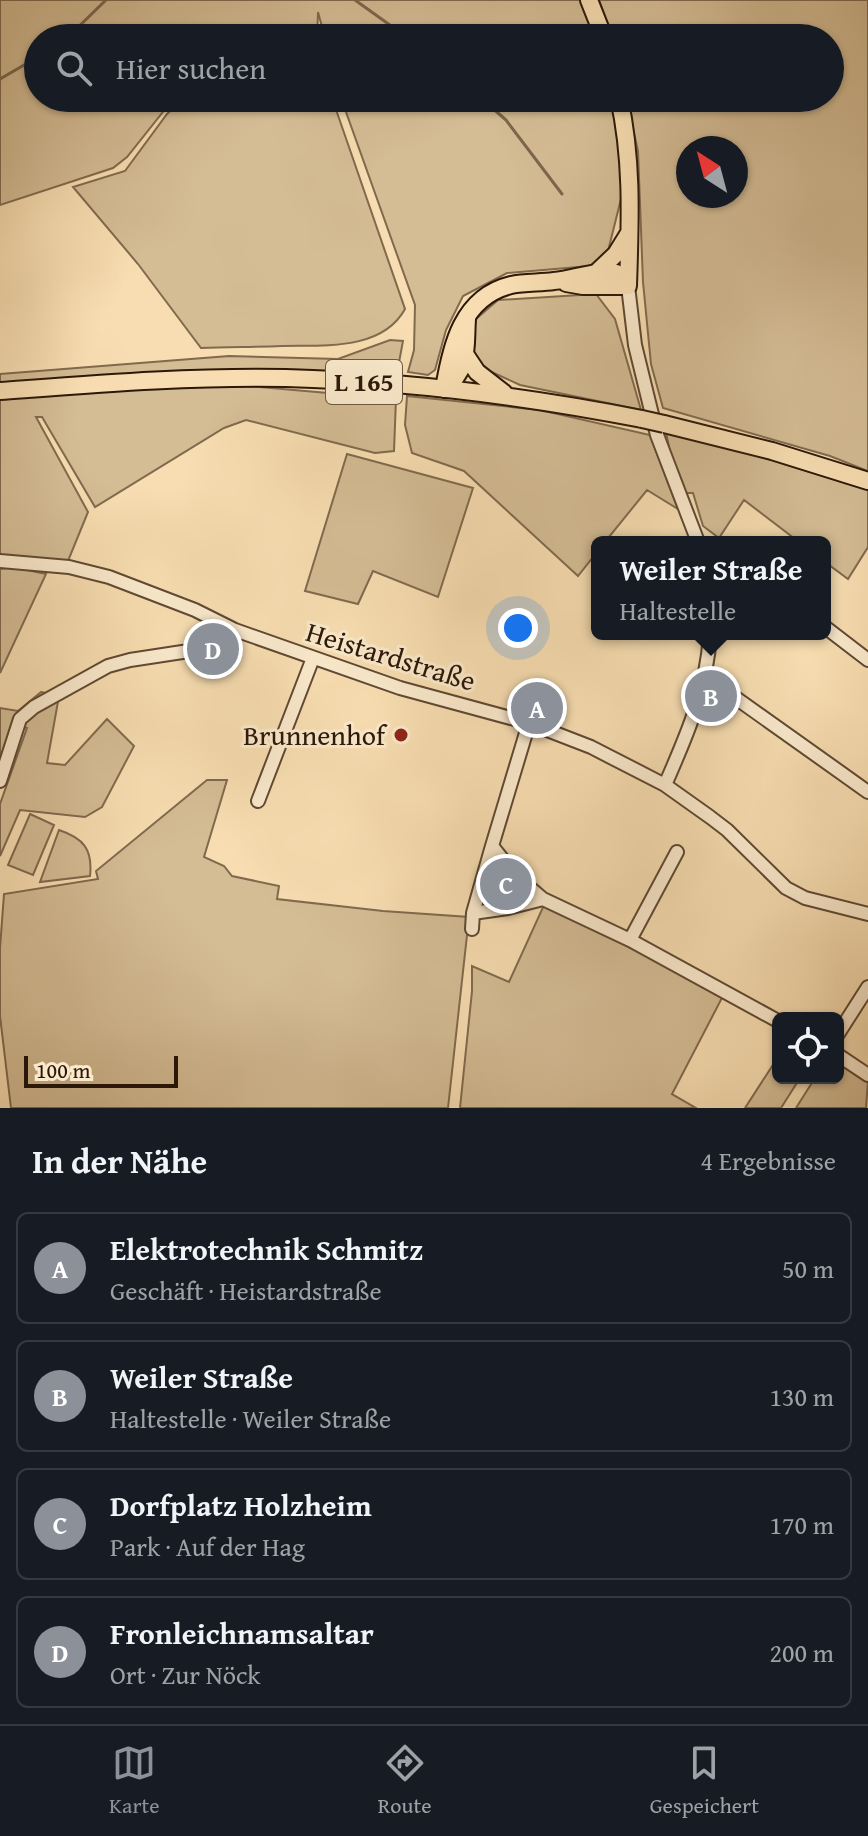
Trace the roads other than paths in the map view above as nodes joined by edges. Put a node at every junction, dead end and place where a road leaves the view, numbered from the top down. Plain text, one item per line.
1 (589, 0) edge
2 (598, 24) edge
3 (621, 112) edge
4 (629, 232) junction
5 (596, 273) junction
6 (555, 281) junction
7 (628, 286) junction
8 (467, 317) junction
9 (465, 354) junction
10 (444, 389) junction
11 (0, 391) edge
12 (509, 396) junction
13 (868, 481) edge
14 (696, 536) edge
15 (0, 561) edge
16 (235, 630) junction
17 (831, 632) edge
18 (709, 640) edge
19 (313, 658) junction
20 (868, 660) edge
21 (705, 680) junction
22 (529, 723) junction
23 (0, 781) edge
24 (665, 785) junction
25 (868, 792) edge
26 (258, 801) dead end
27 (492, 846) junction
28 (677, 852) dead end
29 (543, 899) junction
30 (473, 913) junction
31 (868, 914) edge
32 (472, 929) dead end
33 (630, 940) junction
34 (868, 987) edge
35 (772, 1018) edge
36 (844, 1025) edge
37 (844, 1059) edge
38 (868, 1075) edge

1 - 2 main road
3 - 4 main road
4 - 5 main road
4 - 7 main road
5 - 6 main road
5 - 7 main road
6 - 7 main road
6 - 8 main road
7 - 14 street
8 - 9 main road
8 - 10 main road
9 - 10 main road
9 - 12 main road, L 165
10 - 11 main road, L 165
10 - 12 main road, L 165
12 - 13 main road, L 165, bridge
15 - 16 street, Heistardstraße
16 - 19 street, Heistardstraße
16 - 23 street
17 - 20 street
18 - 21 street
19 - 22 street, Heistardstraße
19 - 26 street
21 - 24 street
21 - 25 street
22 - 24 street, Heistardstraße
22 - 27 street
24 - 31 street, Heistardstraße
27 - 29 street
27 - 30 street
28 - 33 street
29 - 30 street
29 - 33 street
30 - 32 street
33 - 35 street
34 - 36 street
37 - 38 street

